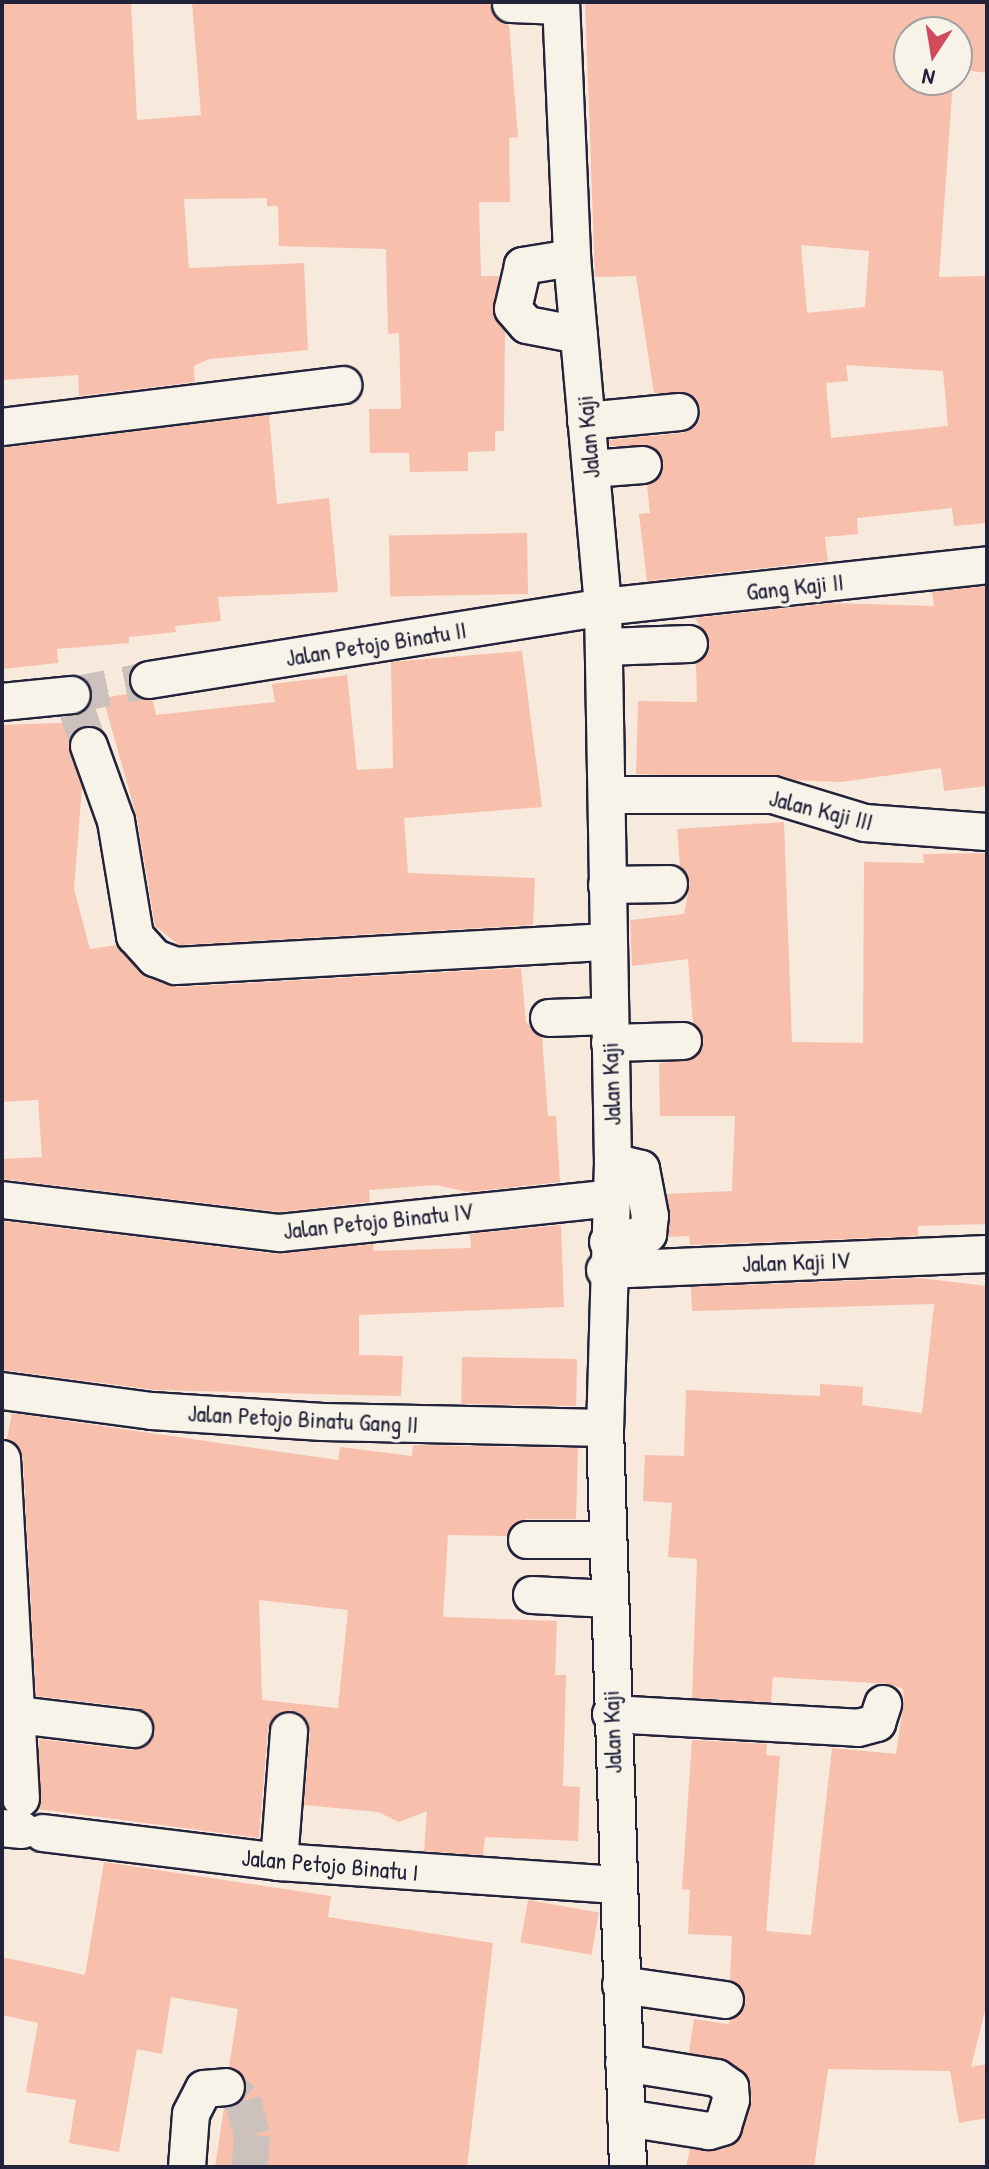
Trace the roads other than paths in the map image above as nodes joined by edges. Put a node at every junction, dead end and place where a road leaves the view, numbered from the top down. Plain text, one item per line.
1 (511, 4) dead end
2 (561, 4) edge
3 (572, 258) junction
4 (579, 335) junction
5 (343, 385) dead end
6 (680, 412) dead end
7 (586, 421) junction
8 (2, 427) edge
9 (643, 465) dead end
10 (591, 469) junction
11 (987, 565) edge
12 (603, 607) junction
13 (689, 644) dead end
14 (604, 647) junction
15 (149, 680) tunnel mouth
16 (72, 695) dead end
17 (2, 702) edge
18 (89, 746) tunnel mouth
19 (607, 805) junction
20 (776, 811) dead end
21 (987, 832) edge
22 (669, 884) dead end
23 (607, 885) junction
24 (607, 942) junction
25 (549, 1018) dead end
26 (609, 1030) junction
27 (683, 1041) dead end
28 (613, 1162) junction
29 (612, 1198) junction
30 (2, 1200) edge
31 (987, 1254) edge
32 (606, 1256) junction
33 (605, 1359) junction
34 (2, 1391) edge
35 (580, 1393) dead end
36 (605, 1428) junction
37 (2, 1459) edge
38 (5, 1541) edge
39 (608, 1551) junction
40 (609, 1599) junction
41 (8, 1622) edge
42 (883, 1704) dead end
43 (18, 1715) junction
44 (611, 1724) junction
45 (134, 1729) dead end
46 (289, 1731) dead end
47 (811, 1750) dead end
48 (22, 1822) edge
49 (279, 1862) junction
50 (617, 1885) junction
51 (621, 1985) junction
52 (725, 2000) dead end
53 (624, 2063) junction
54 (226, 2087) dead end
55 (626, 2118) junction
56 (187, 2167) edge
57 (628, 2167) edge

1 - 2 street
2 - 3 street, Jalan Kaji
3 - 4 street, Jalan Kaji
3 - 4 street
4 - 7 street, Jalan Kaji
5 - 8 street
6 - 7 street
7 - 10 street, Jalan Kaji
9 - 10 street
10 - 12 street, Jalan Kaji
11 - 12 street, Gang Kaji II
12 - 14 street, Jalan Kaji
12 - 15 street, Jalan Petojo Binatu II
13 - 14 street
14 - 19 street, Jalan Kaji
16 - 17 street
18 - 24 street
19 - 20 street
19 - 21 street, Jalan Kaji III
19 - 23 street, Jalan Kaji
22 - 23 street
23 - 24 street, Jalan Kaji
24 - 26 street, Jalan Kaji
25 - 26 street
26 - 27 street
26 - 28 street, Jalan Kaji
28 - 29 street, Jalan Kaji
28 - 32 street
29 - 30 street, Jalan Petojo Binatu IV
29 - 32 street, Jalan Kaji
31 - 32 street, Jalan Kaji IV
32 - 33 street, Jalan Kaji
33 - 35 street
33 - 36 street, Jalan Kaji
34 - 36 street, Jalan Petojo Binatu Gang II
36 - 39 street, Jalan Kaji
37 - 38 street
38 - 41 street
39 - 40 street, Jalan Kaji
39 - 40 street
40 - 44 street, Jalan Kaji
41 - 43 street
42 - 44 street
43 - 45 street
43 - 48 street
44 - 47 street
44 - 50 street, Jalan Kaji
46 - 49 street
48 - 49 street, Jalan Petojo Binatu I
49 - 50 street, Jalan Petojo Binatu I
50 - 51 street, Jalan Kaji
51 - 52 street
51 - 53 street, Jalan Kaji
53 - 55 street, Jalan Kaji
53 - 55 street
54 - 56 street
55 - 57 street, Jalan Kaji

